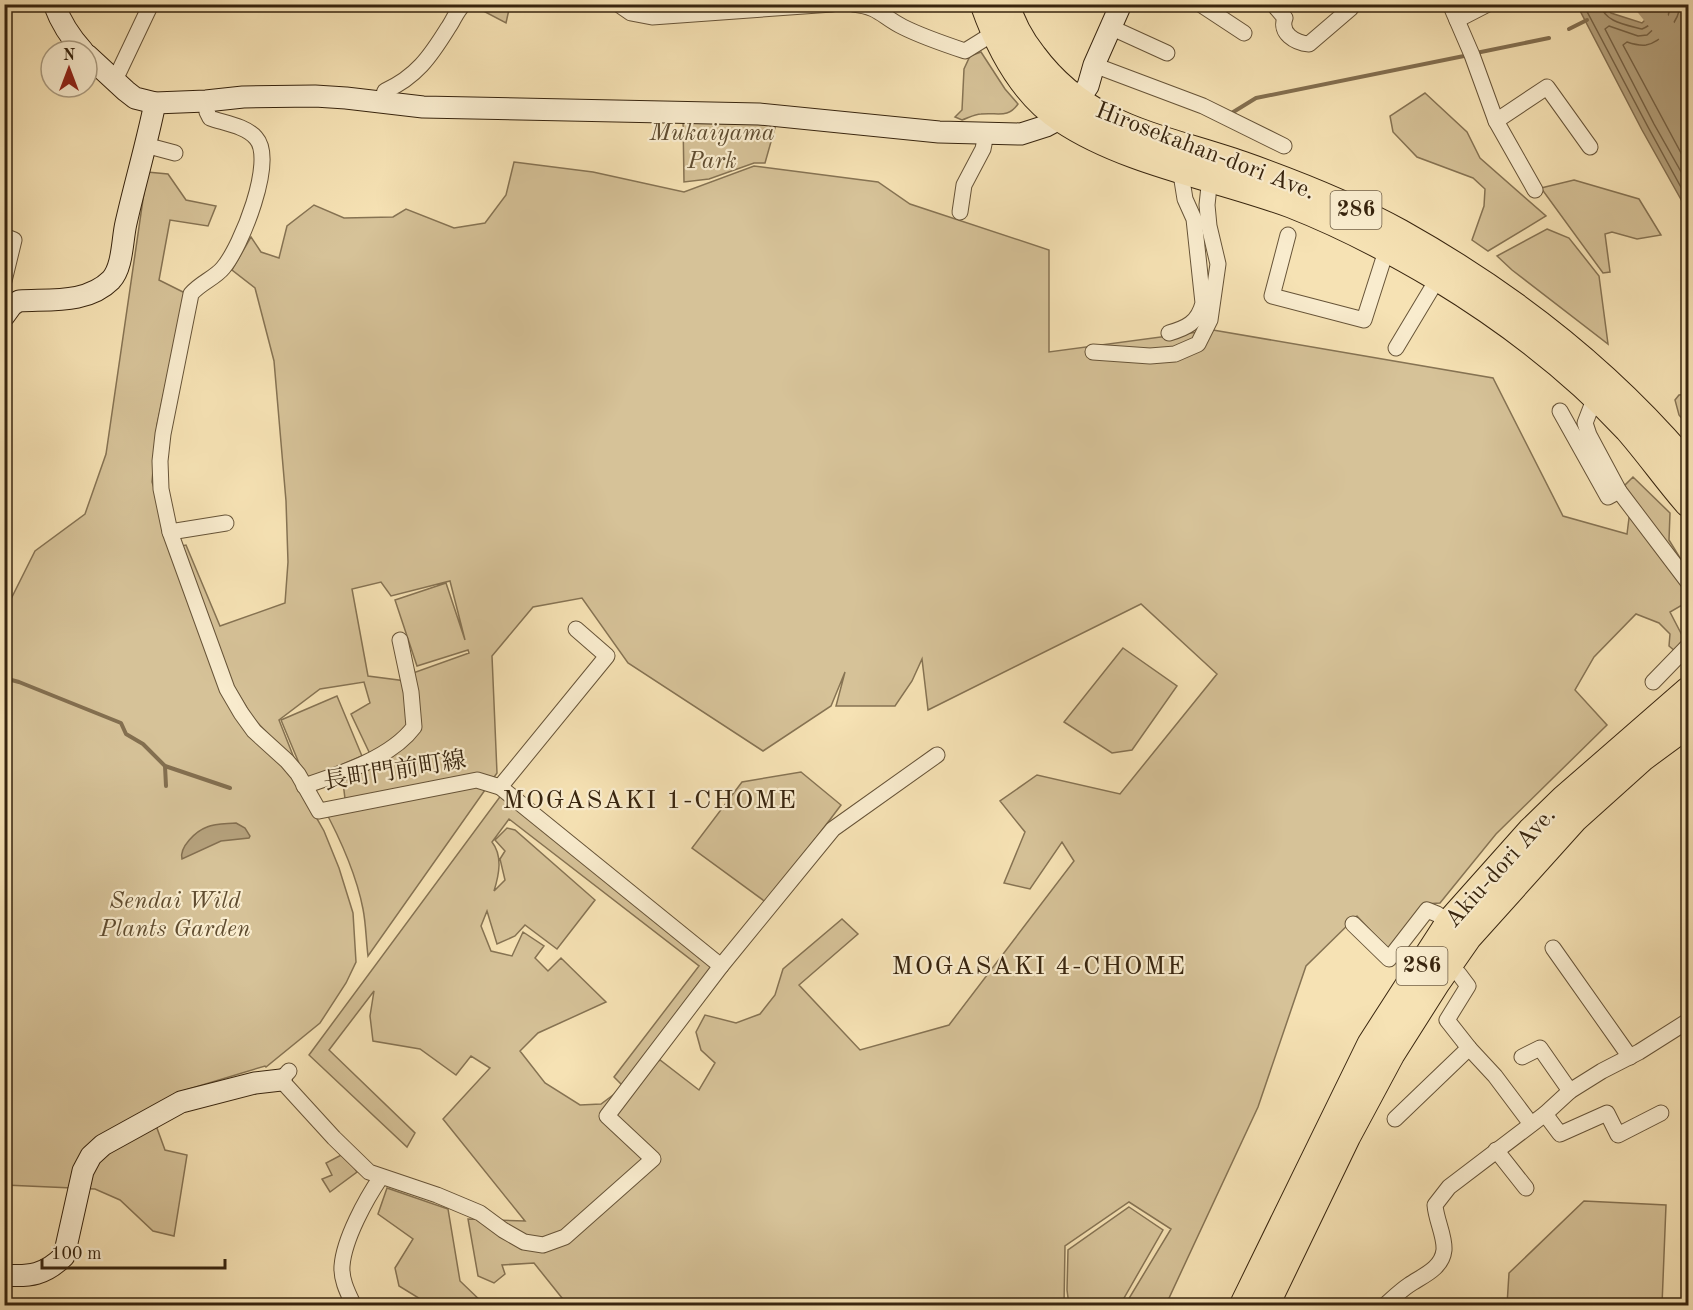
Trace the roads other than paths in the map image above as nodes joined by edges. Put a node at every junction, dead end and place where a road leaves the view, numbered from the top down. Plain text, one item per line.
1 (54, 4) edge
2 (151, 4) edge
3 (464, 4) edge
4 (618, 4) edge
5 (832, 4) edge
6 (853, 4) edge
7 (984, 4) edge
8 (1006, 4) edge
9 (1121, 4) edge
10 (1200, 4) edge
11 (1273, 4) edge
12 (1347, 4) edge
13 (1450, 4) edge
14 (1488, 4) edge
15 (1457, 20) junction
16 (1110, 27) junction
17 (994, 33) junction
18 (1244, 33) dead end
19 (72, 39) edge
20 (1167, 53) dead end
21 (1094, 65) junction
22 (99, 67) edge
23 (114, 82) junction
24 (206, 101) junction
25 (381, 102) junction
26 (155, 103) junction
27 (1069, 110) junction
28 (1496, 121) junction
29 (986, 134) junction
30 (145, 145) junction
31 (1284, 146) dead end
32 (1590, 147) dead end
33 (175, 153) dead end
34 (1180, 168) junction
35 (1210, 177) junction
36 (1535, 190) dead end
37 (960, 212) dead end
38 (1288, 235) dead end
39 (4, 236) edge
40 (1387, 248) junction
41 (1438, 278) junction
42 (4, 281) edge
43 (12, 294) edge
44 (4, 316) edge
45 (1169, 333) dead end
46 (1396, 348) dead end
47 (1093, 352) dead end
48 (1595, 397) junction
49 (1560, 411) dead end
50 (1689, 466) edge
51 (1619, 491) junction
52 (1689, 503) edge
53 (226, 523) dead end
54 (170, 532) junction
55 (1689, 582) edge
56 (576, 630) dead end
57 (400, 640) dead end
58 (1689, 646) edge
59 (1653, 682) dead end
60 (1689, 691) edge
61 (1689, 702) edge
62 (1662, 714) junction
63 (1689, 724) edge
64 (938, 755) dead end
65 (304, 786) junction
66 (500, 787) junction
67 (1353, 924) dead end
68 (1459, 930) junction
69 (1553, 948) dead end
70 (721, 966) junction
71 (1447, 966) junction
72 (1689, 1021) edge
73 (1469, 1048) junction
74 (1521, 1057) dead end
75 (1630, 1057) junction
76 (285, 1076) joint
77 (1570, 1091) junction
78 (1661, 1113) dead end
79 (1545, 1114) junction
80 (1395, 1119) dead end
81 (1531, 1124) junction
82 (1496, 1150) junction
83 (381, 1177) junction
84 (1526, 1188) dead end
85 (4, 1275) edge
86 (1389, 1304) edge
87 (354, 1305) edge
88 (1243, 1305) edge
89 (1265, 1305) edge

1 - 19 street
2 - 23 street
3 - 25 street
4 - 5 street
6 - 17 street
7 - 17 highway, Hirosekahan-dori Ave. / 286
8 - 27 highway, Hirosekahan-dori Ave. / 286
9 - 16 street
10 - 18 street
11 - 12 street
13 - 15 street
14 - 15 street
15 - 28 street
16 - 20 street
16 - 21 street
17 - 27 highway, Hirosekahan-dori Ave. / 286
21 - 27 street
21 - 31 street
22 - 23 street
23 - 26 street
24 - 25 street
24 - 26 street
24 - 54 street, 長町門前町線
25 - 29 street
26 - 30 street
27 - 29 street
27 - 34 highway, Hirosekahan-dori Ave. / 286
27 - 50 highway, Hirosekahan-dori Ave. / 286
28 - 32 street
28 - 36 street
29 - 37 street
30 - 33 street
30 - 43 street
34 - 35 highway, Hirosekahan-dori Ave. / 286
34 - 45 street
35 - 40 highway, Hirosekahan-dori Ave. / 286
35 - 47 street
38 - 40 street
39 - 42 street
40 - 41 highway, Hirosekahan-dori Ave. / 286
41 - 46 street
41 - 48 highway, Hirosekahan-dori Ave. / 286
43 - 44 street
48 - 51 street
48 - 52 highway, Hirosekahan-dori Ave. / 286
49 - 51 street
51 - 55 street
53 - 54 street
54 - 65 street, 長町門前町線
56 - 66 street
57 - 65 street
58 - 59 street
60 - 62 highway, Akiu-dori Ave. / 286
61 - 62 street
62 - 68 highway, Akiu-dori Ave. / 286
63 - 68 highway, Akiu-dori Ave. / 286
64 - 70 street
65 - 66 street, 長町門前町線
66 - 70 street, 長町門前町線
67 - 68 street
68 - 71 highway, Akiu-dori Ave. / 286
68 - 88 highway, Akiu-dori Ave. / 286
69 - 75 street
70 - 83 street
71 - 73 street
71 - 89 highway, Akiu-dori Ave. / 286
72 - 75 street
73 - 80 street
73 - 81 street
74 - 77 street
75 - 77 street
76 - 83 street
76 - 85 street
77 - 79 street
78 - 79 street
79 - 81 street
81 - 82 street
82 - 84 street
82 - 86 street
83 - 87 street

